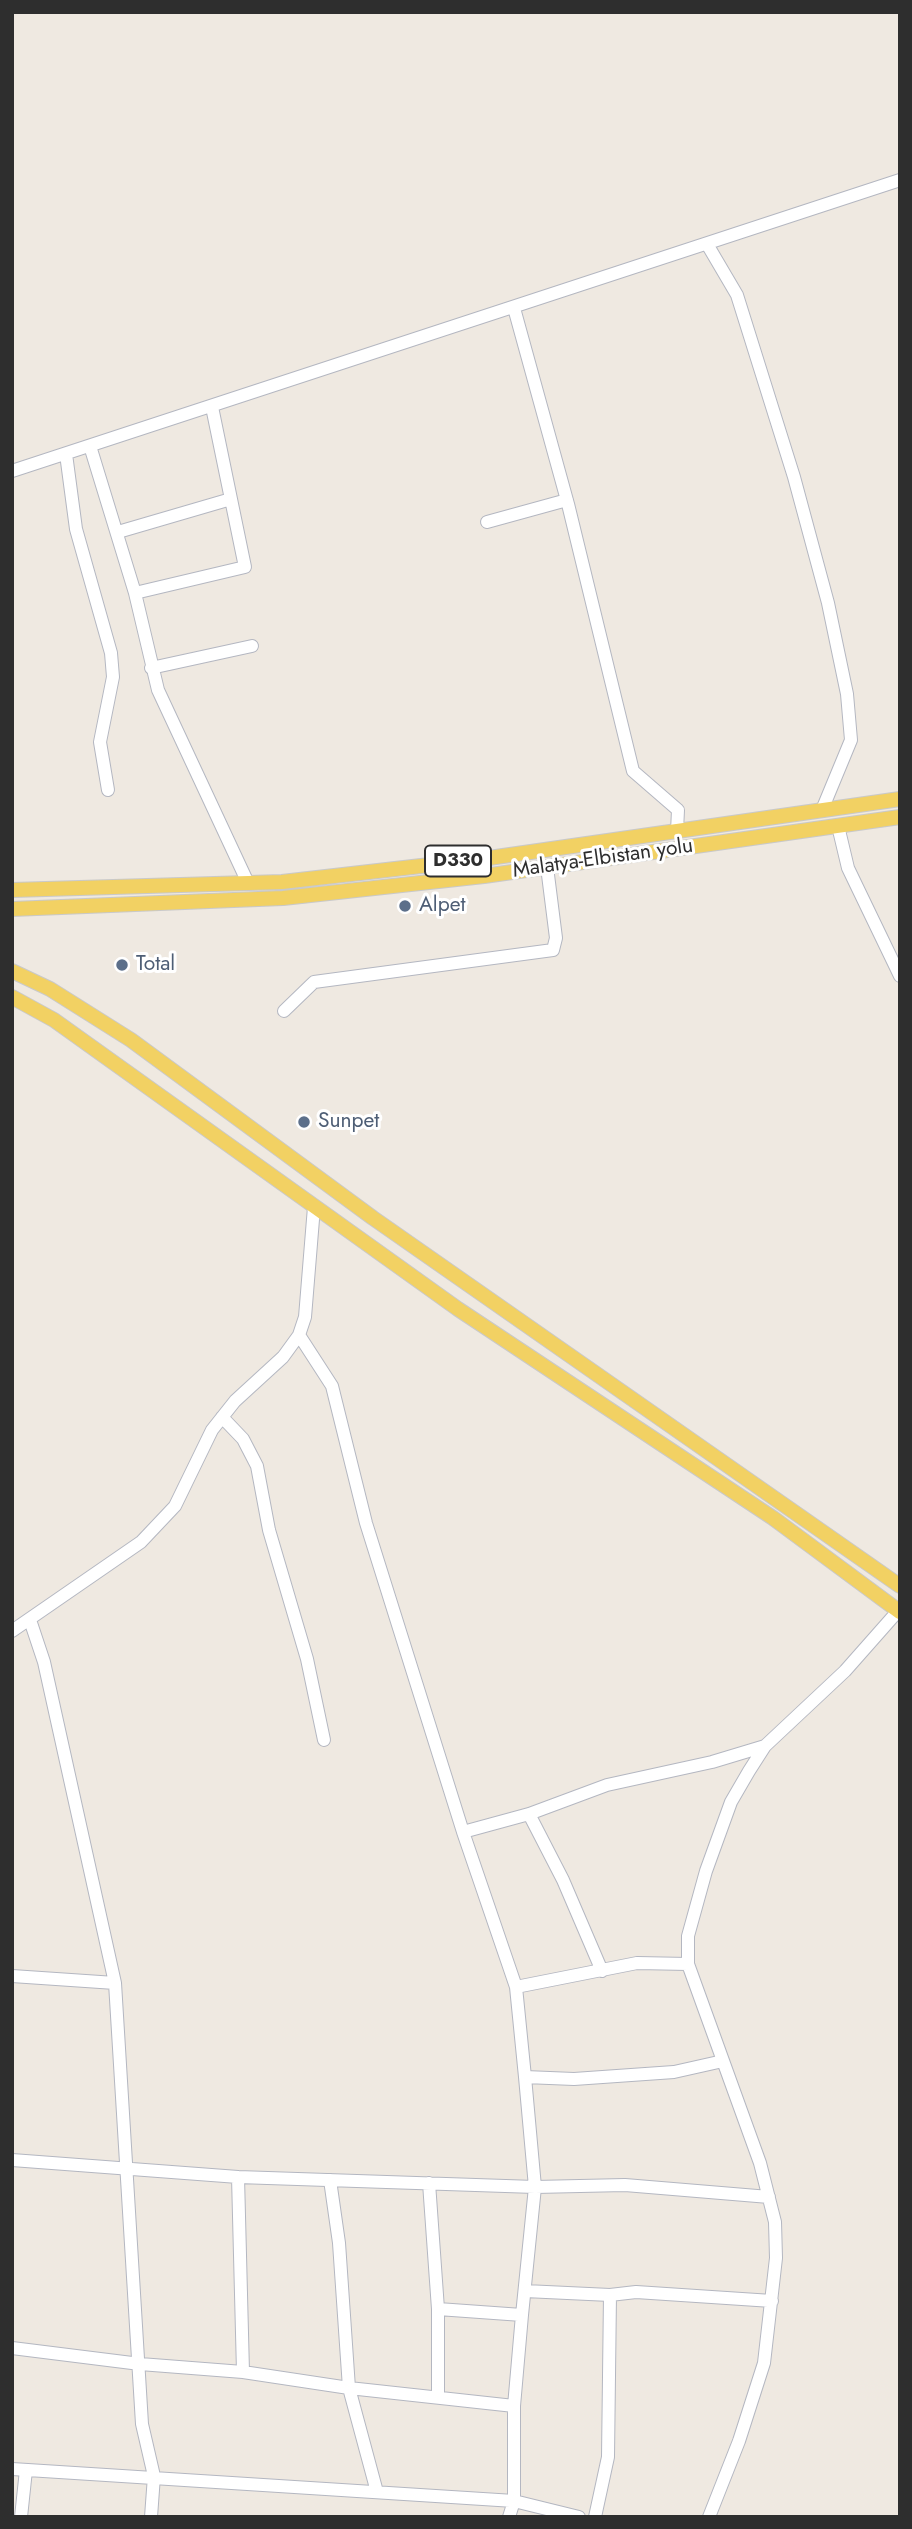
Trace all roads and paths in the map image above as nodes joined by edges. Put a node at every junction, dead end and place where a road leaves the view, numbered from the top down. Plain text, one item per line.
1 (900, 180) edge
2 (707, 244) junction
3 (514, 308) junction
4 (212, 407) junction
5 (90, 446) junction
6 (66, 454) junction
7 (12, 471) edge
8 (231, 499) junction
9 (567, 500) junction
10 (487, 522) dead end
11 (118, 532) junction
12 (135, 593) junction
13 (252, 646) dead end
14 (151, 667) junction
15 (108, 790) dead end
16 (900, 799) edge
17 (822, 810) junction
18 (900, 817) edge
19 (838, 826) junction
20 (677, 831) junction
21 (548, 867) junction
22 (248, 883) junction
23 (12, 890) edge
24 (12, 909) edge
25 (12, 971) edge
26 (900, 976) edge
27 (12, 997) edge
28 (284, 1011) dead end
29 (314, 1207) junction
30 (299, 1335) junction
31 (222, 1417) junction
32 (900, 1586) edge
33 (899, 1612) edge
34 (30, 1620) junction
35 (12, 1631) edge
36 (324, 1740) dead end
37 (765, 1746) junction
38 (529, 1814) junction
39 (463, 1832) junction
40 (688, 1964) junction
41 (602, 1971) junction
42 (12, 1976) edge
43 (115, 1983) junction
44 (516, 1987) junction
45 (723, 2061) junction
46 (525, 2077) junction
47 (12, 2160) edge
48 (128, 2169) junction
49 (238, 2177) junction
50 (330, 2180) junction
51 (429, 2183) junction
52 (535, 2187) junction
53 (769, 2197) junction
54 (525, 2291) junction
55 (610, 2295) junction
56 (772, 2301) junction
57 (438, 2309) junction
58 (522, 2315) junction
59 (12, 2348) edge
60 (140, 2364) junction
61 (243, 2372) junction
62 (349, 2388) junction
63 (438, 2397) junction
64 (514, 2406) junction
65 (12, 2469) edge
66 (26, 2470) junction
67 (154, 2476) junction
68 (377, 2491) junction
69 (514, 2501) junction
70 (21, 2517) edge
71 (151, 2517) edge
72 (509, 2517) edge
73 (579, 2517) edge
74 (595, 2517) edge
75 (709, 2517) edge

1 - 2 street
2 - 3 street
2 - 17 street
3 - 4 street
3 - 9 street
4 - 5 street
4 - 8 street
5 - 6 street
5 - 11 street
6 - 7 street
6 - 15 street
8 - 11 street
8 - 12 street
9 - 10 street
9 - 20 street
11 - 12 street
12 - 14 street
13 - 14 street
14 - 22 street
16 - 17 main road, Malatya-Elbistan yolu / D330
17 - 20 main road, Malatya-Elbistan yolu / D330
18 - 19 main road, Malatya-Elbistan yolu / D330
19 - 21 main road, Malatya-Elbistan yolu / D330
19 - 26 street
20 - 22 main road, Malatya-Elbistan yolu / D330
21 - 24 main road, Malatya-Elbistan yolu / D330
21 - 28 street
22 - 23 main road, Malatya-Elbistan yolu / D330
25 - 32 main road
27 - 29 main road
29 - 30 street
29 - 33 main road
30 - 31 street
30 - 39 street
31 - 34 street
31 - 36 street
33 - 37 street
34 - 35 street
34 - 43 street
37 - 38 street
37 - 40 street
38 - 39 street
38 - 41 street
39 - 44 street
40 - 41 street
40 - 45 street
41 - 44 street
42 - 43 street
43 - 48 street
44 - 46 street
45 - 46 street
45 - 53 street
46 - 52 street
47 - 48 street
48 - 49 street
48 - 60 street
49 - 50 street
49 - 61 street
50 - 51 street
50 - 62 street
51 - 52 street
51 - 57 street
52 - 53 street
52 - 54 street
53 - 56 street
54 - 55 street
54 - 58 street
55 - 56 street
55 - 74 street
56 - 75 street
57 - 58 street
57 - 63 street
58 - 64 street
59 - 60 street
60 - 61 street
60 - 67 street
61 - 62 street
62 - 63 street
62 - 68 street
63 - 64 street
64 - 69 street
65 - 66 street
66 - 67 street
66 - 70 street
67 - 68 street
67 - 71 street
68 - 69 street
69 - 72 street
69 - 73 street

